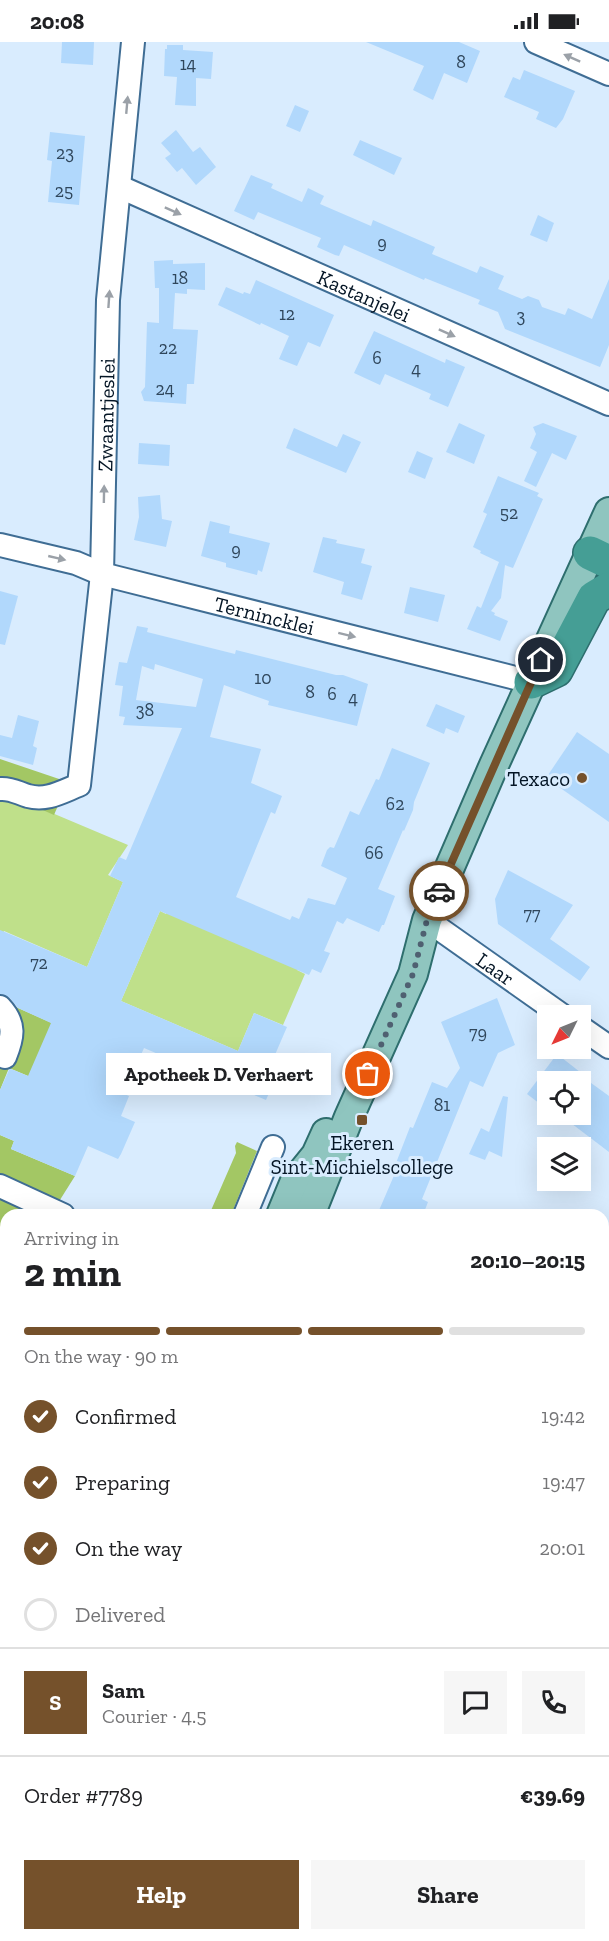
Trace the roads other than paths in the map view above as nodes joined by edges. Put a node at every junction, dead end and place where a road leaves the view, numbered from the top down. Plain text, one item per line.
1 (133, 42) edge
2 (536, 42) edge
3 (609, 74) edge
4 (120, 187) junction
5 (609, 404) edge
6 (603, 541) edge
7 (0, 545) edge
8 (102, 574) junction
9 (609, 589) edge
10 (531, 682) junction
11 (0, 789) edge
12 (427, 920) junction
13 (548, 1005) edge
14 (0, 1007) edge
15 (591, 1035) edge
16 (6, 1044) edge
17 (609, 1047) edge
18 (273, 1147) dead end
19 (316, 1170) junction
20 (0, 1186) edge
21 (50, 1209) edge
22 (247, 1209) edge
23 (283, 1209) edge
24 (311, 1209) edge

4 -> 1 street, Zwaantjeslei
3 -> 2 street
4 -> 5 street, Kastanjelei
8 -> 4 street, Zwaantjeslei
6 - 10 main road
7 -> 8 street, Ternincklei
8 -> 10 street, Ternincklei
8 - 11 street, Zwaantjeslei
9 - 10 highway
10 - 12 main road
12 - 13 street, Laar
12 - 19 main road
14 - 16 street
15 - 17 street
18 - 22 street
19 - 23 main road
19 - 24 main road
20 - 21 street

